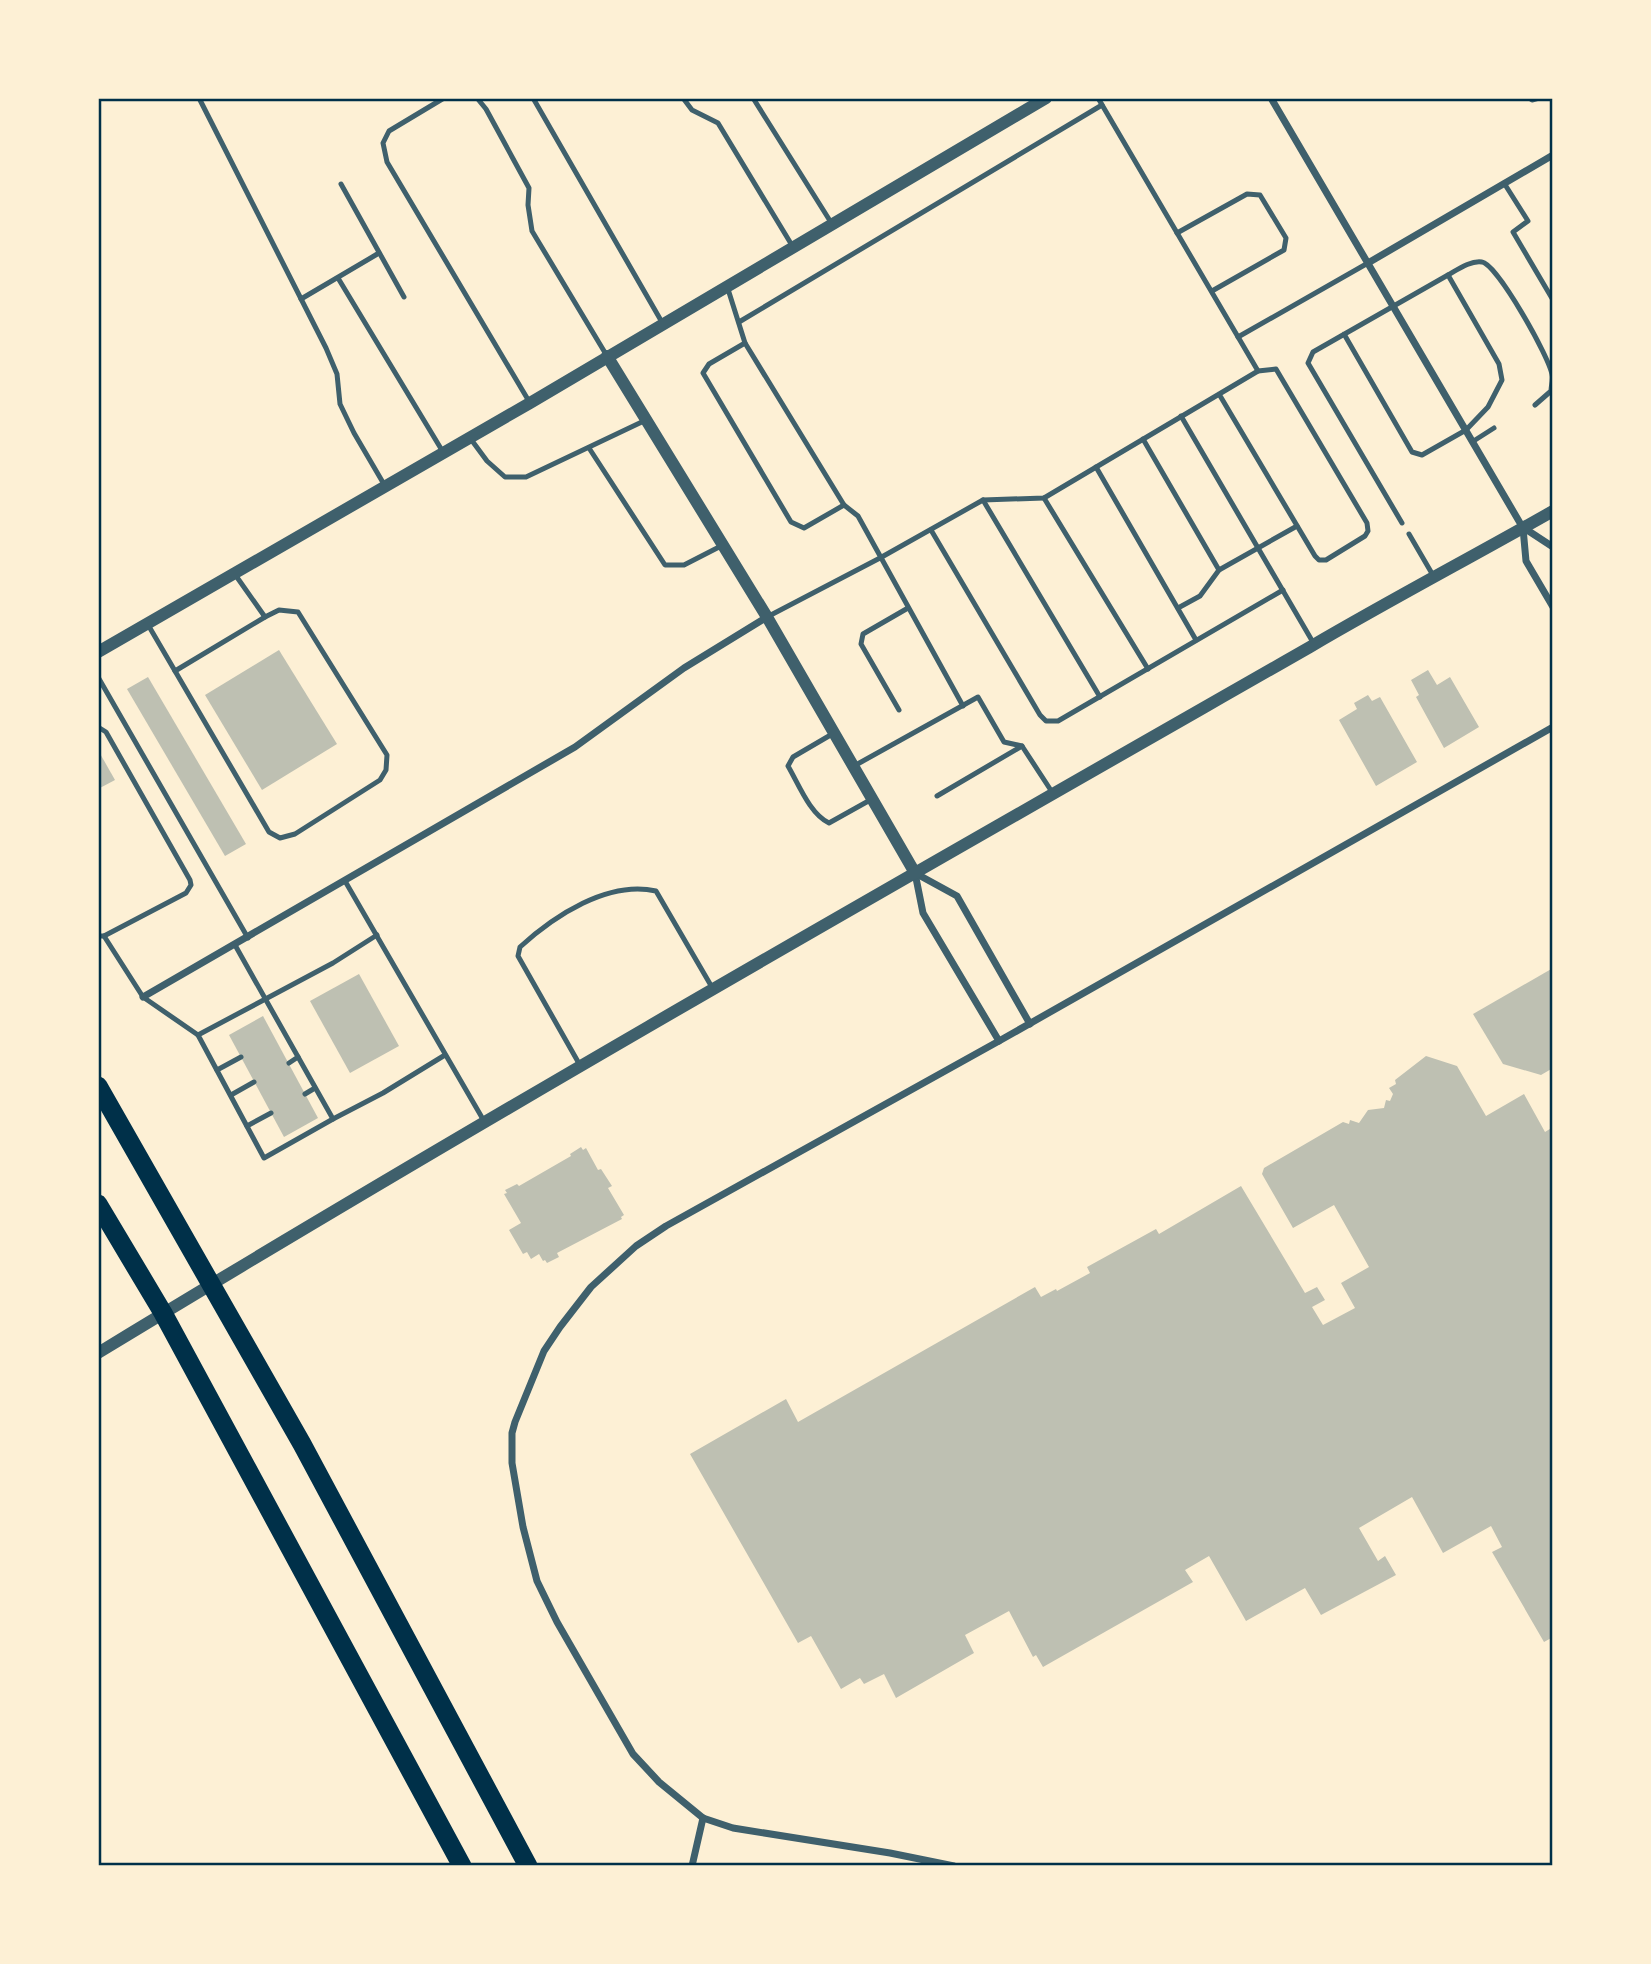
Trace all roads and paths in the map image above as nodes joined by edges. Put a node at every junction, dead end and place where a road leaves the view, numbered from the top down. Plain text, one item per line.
1 (199, 98) edge
2 (444, 98) edge
3 (477, 98) edge
4 (533, 98) edge
5 (683, 98) edge
6 (754, 98) edge
7 (1046, 98) edge
8 (1098, 98) edge
9 (1271, 98) edge
10 (1539, 98) edge
11 (1530, 99) edge
12 (1102, 104) junction
13 (1553, 155) edge
14 (1504, 183) junction
15 (341, 184) dead end
16 (832, 224) junction
17 (1177, 233) junction
18 (793, 247) junction
19 (379, 253) junction
20 (1368, 263) junction
21 (1448, 275) junction
22 (338, 278) junction
23 (727, 286) junction
24 (1212, 291) junction
25 (404, 298) dead end
26 (301, 299) junction
27 (1553, 300) edge
28 (1393, 307) junction
29 (738, 322) junction
30 (663, 324) junction
31 (1345, 334) junction
32 (1238, 337) junction
33 (745, 343) junction
34 (607, 356) junction
35 (1258, 371) junction
36 (1219, 394) junction
37 (530, 403) junction
38 (1535, 405) dead end
39 (1181, 416) junction
40 (646, 419) junction
41 (1494, 428) dead end
42 (1466, 430) junction
43 (470, 438) junction
44 (1143, 439) junction
45 (1472, 442) junction
46 (589, 448) junction
47 (443, 453) junction
48 (1096, 467) junction
49 (385, 486) junction
50 (1044, 498) junction
51 (983, 500) junction
52 (844, 505) junction
53 (1553, 511) edge
54 (1402, 523) dead end
55 (1297, 526) junction
56 (1523, 528) junction
57 (931, 530) junction
58 (1409, 534) dead end
59 (723, 545) junction
60 (1553, 547) edge
61 (1258, 549) junction
62 (880, 558) junction
63 (1219, 570) junction
64 (234, 573) junction
65 (1434, 578) junction
66 (1283, 590) junction
67 (1553, 607) edge
68 (908, 608) junction
69 (1178, 608) junction
70 (265, 617) junction
71 (767, 617) junction
72 (148, 623) junction
73 (1196, 640) junction
74 (1314, 644) junction
75 (98, 652) edge
76 (1148, 669) junction
77 (176, 671) junction
78 (98, 677) edge
79 (1100, 697) junction
80 (963, 706) junction
81 (900, 710) dead end
82 (98, 727) edge
83 (1553, 727) edge
84 (834, 733) junction
85 (1022, 746) junction
86 (853, 766) junction
87 (1054, 795) junction
88 (937, 796) dead end
89 (872, 799) junction
90 (915, 873) junction
91 (345, 881) junction
92 (377, 935) junction
93 (101, 936) edge
94 (248, 938) junction
95 (235, 945) junction
96 (713, 989) junction
97 (143, 997) junction
98 (264, 998) junction
99 (1030, 1024) junction
100 (284, 1033) junction
101 (198, 1035) junction
102 (275, 1038) dead end
103 (999, 1041) junction
104 (445, 1055) junction
105 (241, 1057) dead end
106 (298, 1057) junction
107 (289, 1063) dead end
108 (581, 1066) junction
109 (217, 1070) junction
110 (254, 1082) dead end
111 (98, 1086) edge
112 (315, 1088) junction
113 (306, 1094) dead end
114 (231, 1095) junction
115 (271, 1113) dead end
116 (333, 1119) junction
117 (485, 1123) junction
118 (247, 1126) junction
119 (98, 1203) edge
120 (211, 1283) junction
121 (163, 1313) junction
122 (98, 1353) edge
123 (703, 1818) junction
124 (461, 1866) edge
125 (528, 1866) edge
126 (692, 1866) edge
127 (954, 1866) edge

1 - 26 lane
2 - 37 lane
3 - 34 lane
4 - 30 lane
5 - 18 lane
6 - 16 lane
7 - 16 street
8 - 12 lane
9 - 20 street
10 - 11 lane
12 - 17 lane
12 - 29 lane
13 - 14 street
14 - 20 street
14 - 27 lane
15 - 19 lane
16 - 18 street
17 - 24 lane
17 - 24 lane
18 - 23 street
19 - 22 lane
19 - 25 lane
20 - 28 street
20 - 32 lane
21 - 28 lane
21 - 38 lane
21 - 42 lane
22 - 26 lane
22 - 47 lane
23 - 29 lane
23 - 30 street
24 - 32 lane
26 - 49 lane
28 - 31 lane
28 - 42 street
29 - 33 lane
30 - 34 street
31 - 42 lane
31 - 54 lane
32 - 35 lane
33 - 52 lane
33 - 52 lane
34 - 37 street
34 - 40 street
35 - 36 lane
35 - 55 lane
36 - 39 lane
36 - 55 lane
37 - 43 street
39 - 44 lane
39 - 61 lane
40 - 46 lane
40 - 59 street
41 - 45 lane
42 - 45 street
43 - 46 lane
43 - 47 street
44 - 48 lane
44 - 63 lane
45 - 56 street
46 - 59 lane
47 - 49 street
48 - 50 lane
48 - 69 lane
49 - 64 street
50 - 51 lane
50 - 76 lane
51 - 57 lane
51 - 79 lane
52 - 62 lane
53 - 56 street
55 - 61 lane
56 - 60 street
56 - 65 street
56 - 67 street
57 - 62 lane
57 - 79 lane
58 - 65 lane
59 - 71 street
61 - 63 lane
61 - 66 lane
62 - 68 lane
62 - 71 lane
63 - 69 lane
64 - 70 lane
64 - 72 street
65 - 74 street
66 - 73 lane
66 - 74 lane
68 - 80 lane
68 - 81 lane
69 - 73 lane
70 - 77 lane
70 - 77 lane
71 - 84 street
71 - 91 street
72 - 75 street
72 - 77 lane
73 - 76 lane
74 - 87 street
76 - 79 lane
78 - 94 lane
80 - 85 lane
80 - 86 lane
82 - 93 lane
83 - 99 street
84 - 86 street
84 - 89 lane
85 - 87 lane
85 - 88 lane
86 - 89 street
87 - 90 street
89 - 90 street
90 - 96 street
90 - 99 street
90 - 103 street
91 - 92 lane
91 - 94 street
92 - 98 lane
92 - 104 lane
93 - 97 lane
94 - 95 street
95 - 97 street
95 - 98 lane
96 - 108 street
96 - 108 lane
97 - 101 lane
98 - 100 lane
98 - 101 lane
99 - 103 street
100 - 102 lane
100 - 106 lane
101 - 109 lane
103 - 123 street
104 - 116 lane
104 - 117 lane
105 - 109 lane
106 - 107 lane
106 - 112 lane
108 - 117 street
109 - 114 lane
110 - 114 lane
111 - 120 highway
112 - 113 lane
112 - 116 lane
114 - 118 lane
115 - 118 lane
116 - 118 lane
117 - 120 street
119 - 121 highway
120 - 121 street
120 - 125 highway
121 - 122 street
121 - 124 highway
123 - 126 street
123 - 127 street

